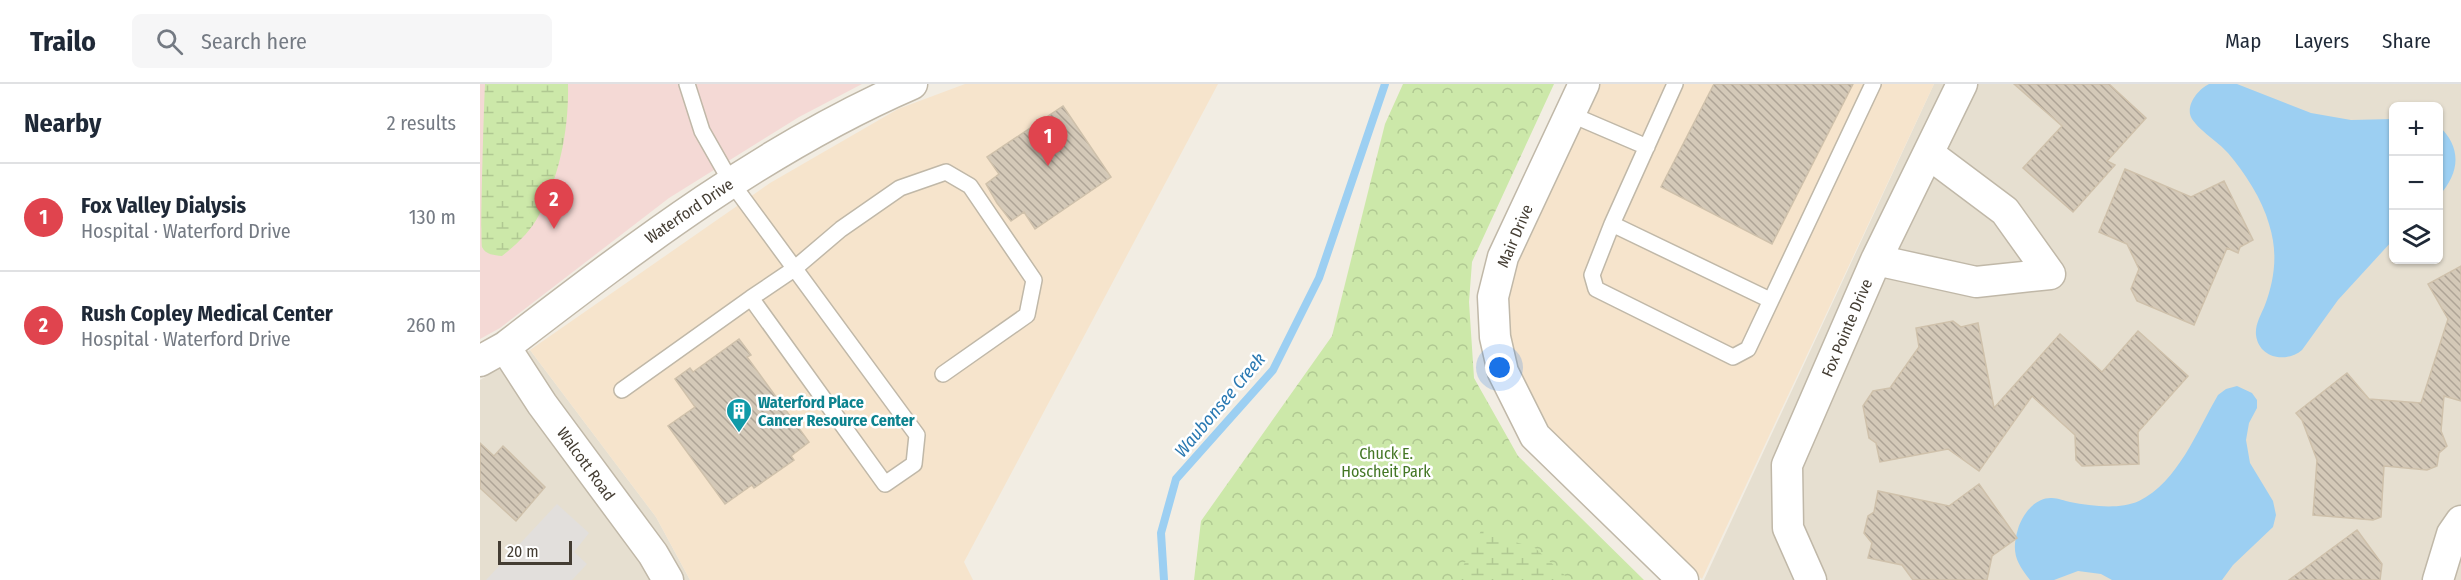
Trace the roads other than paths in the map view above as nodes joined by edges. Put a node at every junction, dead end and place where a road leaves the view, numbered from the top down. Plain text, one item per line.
1 (687, 84) edge
2 (912, 84) edge
3 (1584, 84) edge
4 (1675, 84) edge
5 (1872, 84) edge
6 (1962, 84) edge
7 (1570, 114) junction
8 (1647, 147) junction
9 (1929, 154) junction
10 (731, 182) junction
11 (1612, 224) junction
12 (1876, 260) junction
13 (794, 269) junction
14 (751, 298) junction
15 (1770, 300) junction
16 (492, 354) edge
17 (942, 374) dead end
18 (622, 390) dead end
19 (2461, 521) edge
20 (668, 580) edge
21 (1683, 580) edge
22 (1811, 580) edge
23 (2438, 580) edge

1 - 10 lane
2 - 10 street, Waterford Drive
3 - 7 street, Mair Drive
4 - 8 lane
5 - 15 lane
6 - 9 street, Fox Pointe Drive
7 - 8 lane
7 - 21 street, Mair Drive
8 - 11 lane
9 - 12 street, Fox Pointe Drive
9 - 12 street
10 - 13 lane
10 - 16 street, Waterford Drive
11 - 15 lane
11 - 15 lane
12 - 22 street, Fox Pointe Drive
13 - 14 lane
13 - 14 lane
13 - 17 lane
14 - 18 lane
16 - 20 street, Walcott Road
19 - 23 street

